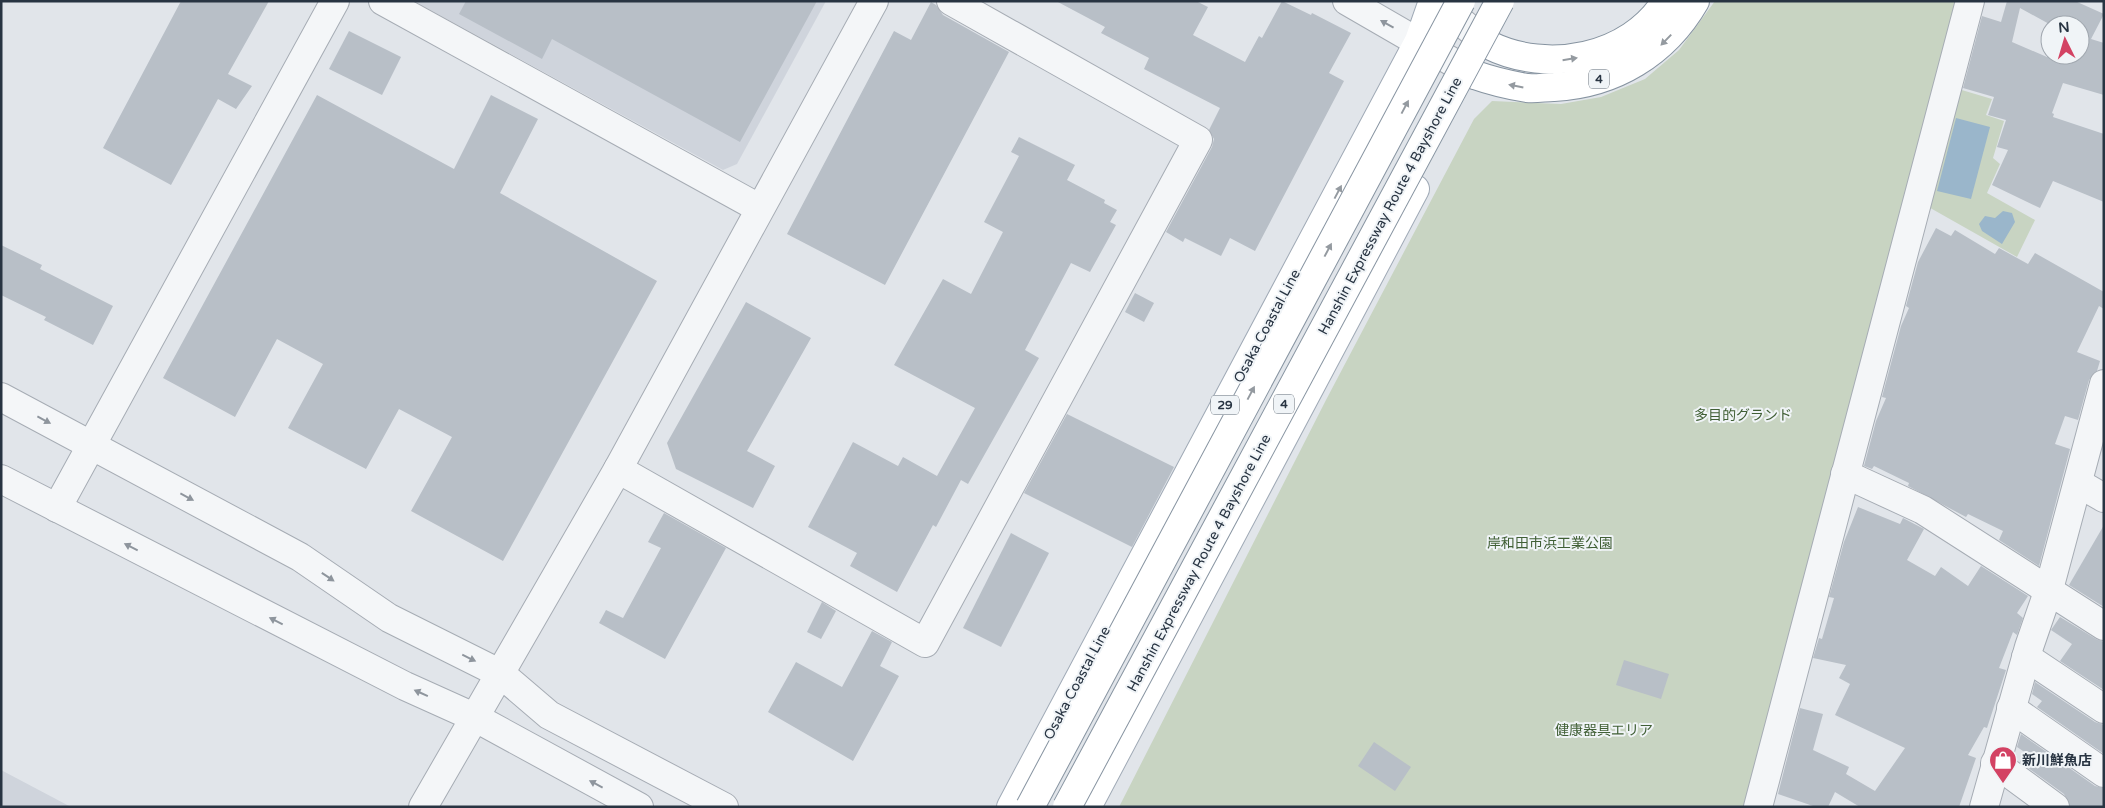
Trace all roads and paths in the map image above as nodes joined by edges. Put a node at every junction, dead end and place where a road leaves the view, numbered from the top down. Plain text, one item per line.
1 (336, 1) edge
2 (383, 1) edge
3 (874, 1) edge
4 (951, 1) edge
5 (1347, 1) edge
6 (1434, 1) edge
7 (1461, 1) edge
8 (1500, 1) edge
9 (1507, 1) edge
10 (1666, 1) edge
11 (1695, 1) edge
12 (1970, 1) edge
13 (1419, 41) junction
14 (1490, 45) junction
15 (1475, 75) junction
16 (759, 208) junction
17 (2104, 384) edge
18 (1, 397) edge
19 (2096, 443) edge
20 (92, 445) junction
21 (618, 469) junction
22 (1845, 474) junction
23 (1, 479) edge
24 (2078, 483) junction
25 (2104, 498) edge
26 (57, 508) junction
27 (2049, 589) junction
28 (2104, 626) edge
29 (2026, 657) junction
30 (502, 674) junction
31 (2011, 708) junction
32 (2104, 709) edge
33 (476, 718) junction
34 (1995, 762) junction
35 (2104, 773) edge
36 (423, 807) edge
37 (639, 807) edge
38 (724, 807) edge
39 (1012, 807) edge
40 (1030, 807) edge
41 (1067, 807) edge
42 (1087, 807) edge
43 (1758, 807) edge
44 (1984, 807) edge
45 (2055, 807) edge

1 - 20 street
2 - 16 street
3 - 16 street
4 - 21 street
13 -> 5 street
6 - 13 main road, Osaka Coastal Line / 29
6 - 14 street
40 -> 7 main road, 4, bridge
8 - 41 main road, Hanshin Expressway Route 4 Bayshore Line / 4, bridge
9 - 14 main road
14 -> 10 main road, 4
11 -> 15 main road, 4
12 - 22 street
13 - 15 street
39 -> 13 main road, Osaka Coastal Line / 29
14 - 15 main road
15 - 42 main road
16 - 21 street
17 - 19 street
18 -> 20 street
19 - 24 street
20 - 26 street
20 -> 30 street
21 - 30 street
22 - 27 street
22 - 43 street
23 - 26 street
24 - 25 street
24 - 27 street
33 -> 26 street
27 - 28 street
27 - 29 street
29 - 31 street
29 - 32 street
30 - 33 street
30 - 38 street
31 - 34 street
31 - 35 street
33 - 36 street
37 -> 33 street
34 - 44 street
34 - 45 street

